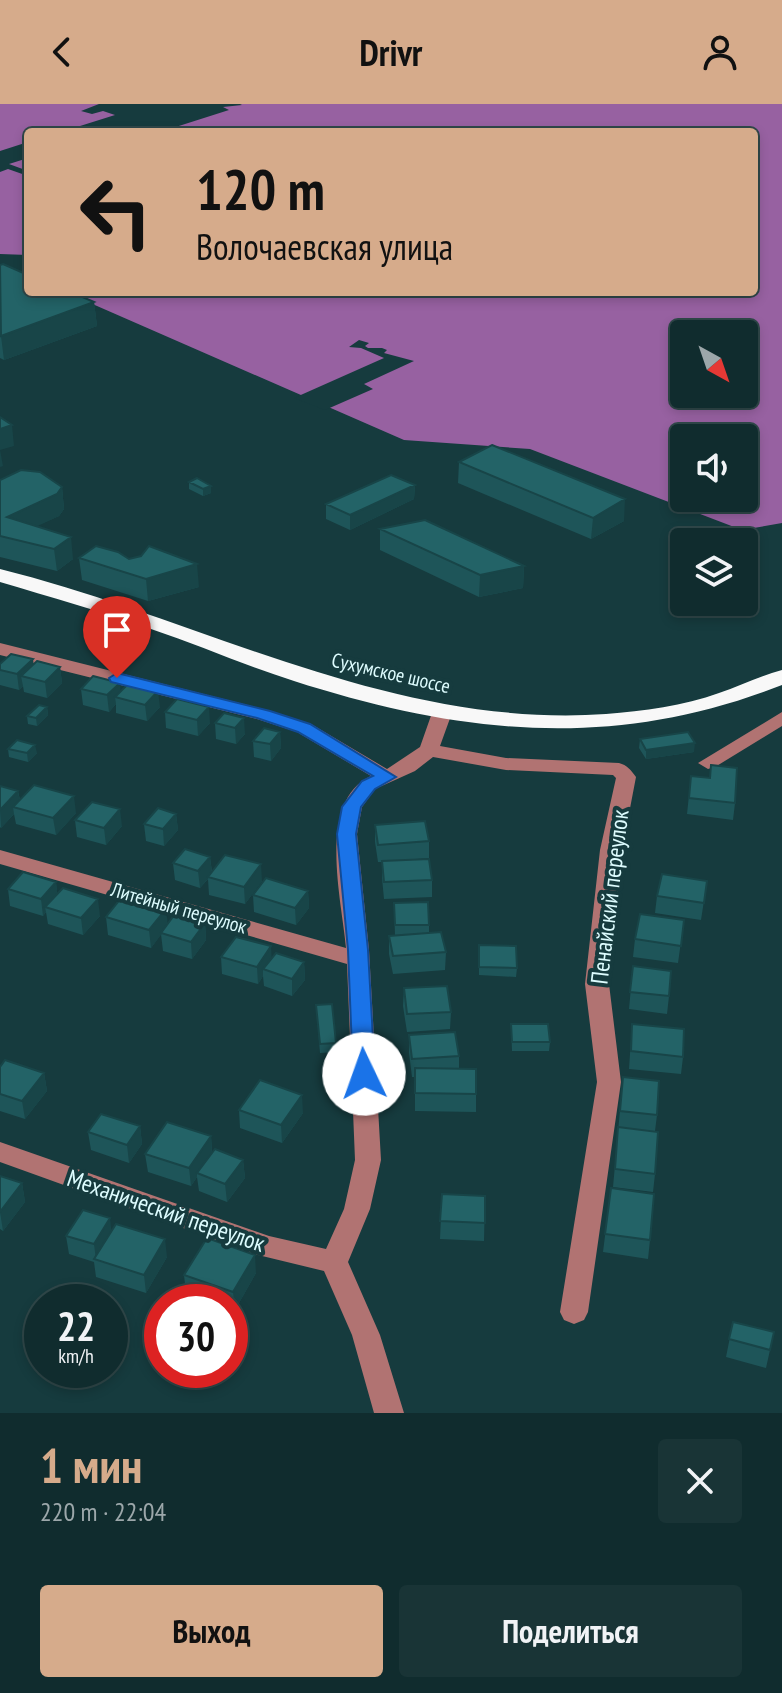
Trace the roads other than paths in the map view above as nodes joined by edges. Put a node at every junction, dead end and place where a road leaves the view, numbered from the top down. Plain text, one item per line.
1 (0, 575) edge
2 (0, 649) edge
3 (782, 677) edge
4 (443, 710) junction
5 (782, 718) edge
6 (429, 750) junction
7 (708, 763) edge
8 (387, 777) junction
9 (0, 857) edge
10 (358, 959) junction
11 (0, 1152) edge
12 (334, 1262) junction
13 (574, 1312) dead end
14 (389, 1413) edge

1 - 4 highway, Сухумское шоссе
2 - 8 street
3 - 4 highway, Сухумское шоссе
4 - 6 street
5 - 7 street
6 - 8 street
6 - 13 street, Пенайский переулок
8 - 10 street
9 - 10 street, Литейный переулок
10 - 12 street
11 - 12 street, Механический переулок
12 - 14 street

